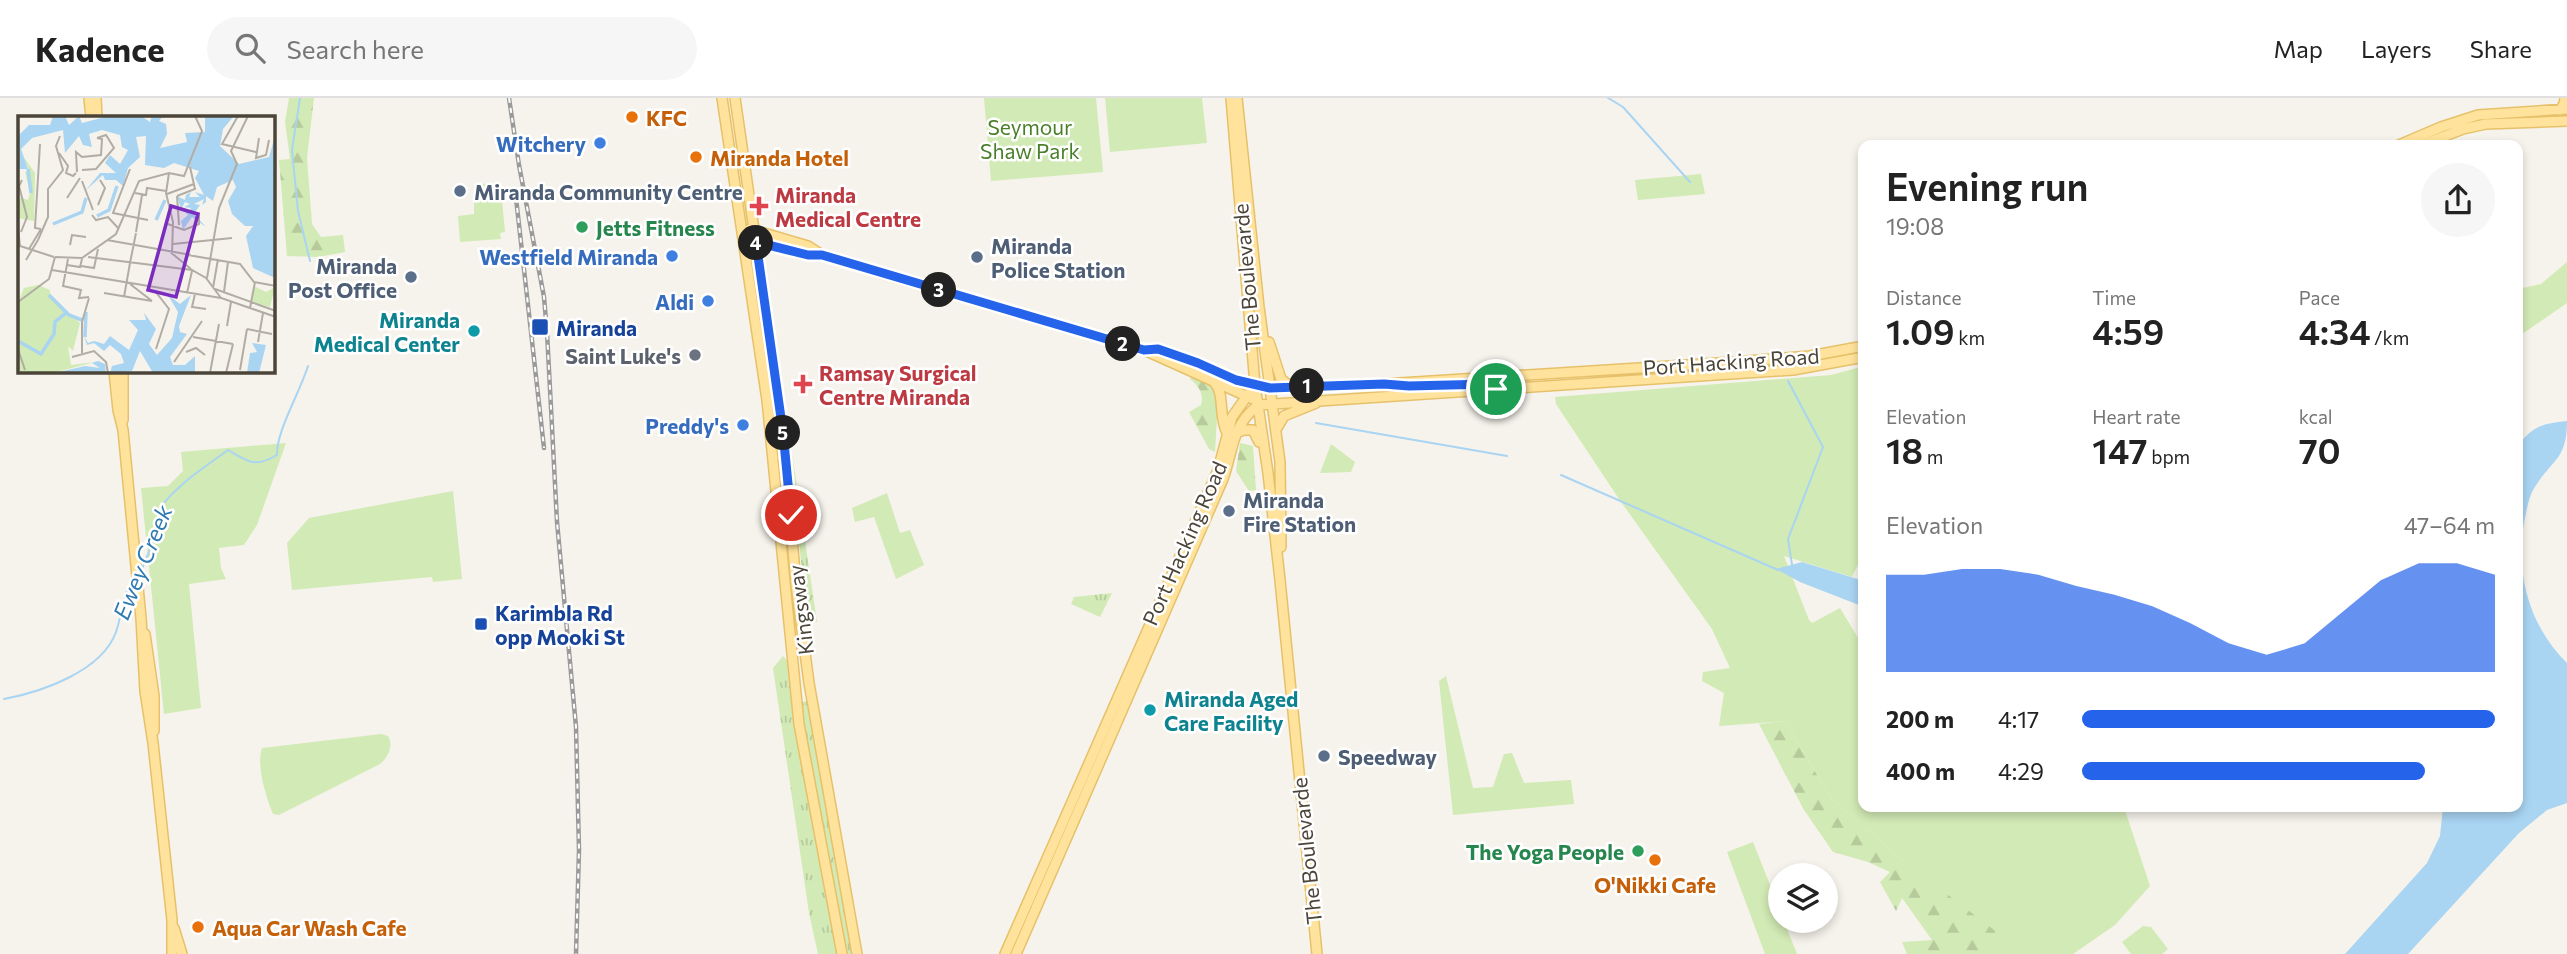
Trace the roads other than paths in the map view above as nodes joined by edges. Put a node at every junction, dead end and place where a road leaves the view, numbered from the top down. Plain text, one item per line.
1 (89, 98) edge
2 (96, 98) edge
3 (722, 98) edge
4 (735, 98) edge
5 (1231, 98) edge
6 (1237, 98) edge
7 (2566, 98) edge
8 (2563, 110) edge
9 (91, 116) edge
10 (97, 116) edge
11 (2567, 121) edge
12 (2411, 140) edge
13 (2436, 140) edge
14 (754, 230) junction
15 (741, 233) junction
16 (756, 242) junction
17 (822, 255) junction
18 (1259, 303) junction
19 (1858, 347) edge
20 (1144, 350) junction
21 (1858, 358) edge
22 (114, 373) edge
23 (123, 373) edge
24 (1214, 382) junction
25 (1384, 384) junction
26 (1255, 386) junction
27 (1293, 387) junction
28 (1270, 388) junction
29 (1496, 389) junction
30 (1254, 401) junction
31 (1319, 401) junction
32 (1272, 403) junction
33 (780, 407) junction
34 (768, 408) junction
35 (122, 425) junction
36 (1232, 433) junction
37 (1276, 433) junction
38 (1266, 452) junction
39 (791, 515) junction
40 (778, 518) junction
41 (1280, 580) junction
42 (803, 637) junction
43 (790, 647) junction
44 (1040, 885) junction
45 (172, 920) junction
46 (172, 954) edge
47 (182, 954) edge
48 (842, 954) edge
49 (858, 954) edge
50 (1005, 954) edge
51 (1016, 954) edge
52 (1317, 954) edge

1 - 9 main road
2 - 10 main road
3 - 15 main road, Kingsway
4 - 14 main road, Kingsway
5 - 26 main road, The Boulevarde
6 - 18 main road, The Boulevarde
7 - 8 main road
8 - 12 main road
11 - 13 main road
14 - 15 main road
14 - 16 main road, Kingsway
14 - 17 main road
15 - 16 main road
15 - 34 main road, Kingsway
16 - 17 main road
16 - 33 main road, Kingsway
17 - 20 main road
18 - 27 main road
18 - 28 main road, The Boulevarde
19 - 25 main road, Port Hacking Road
20 - 24 main road, Port Hacking Road
20 - 26 main road, Port Hacking Road
21 - 29 main road, Port Hacking Road
22 - 35 main road
23 - 35 main road
24 - 30 main road, Port Hacking Road
24 - 36 main road
25 - 27 main road, Port Hacking Road
25 - 29 main road
26 - 28 main road, Port Hacking Road
26 - 30 main road, The Boulevarde
27 - 28 main road, Port Hacking Road
28 - 32 main road, The Boulevarde
29 - 31 main road, Port Hacking Road
30 - 32 main road, Port Hacking Road
30 - 36 main road, Port Hacking Road
30 - 38 main road, The Boulevarde
31 - 32 main road, Port Hacking Road
31 - 37 main road
32 - 37 main road, The Boulevarde
33 - 34 main road
33 - 39 main road, Kingsway
34 - 40 main road, Kingsway
35 - 45 main road
36 - 38 main road
36 - 44 main road, Port Hacking Road
37 - 41 main road, The Boulevarde
38 - 41 main road, The Boulevarde
39 - 40 main road
39 - 42 main road, Kingsway
40 - 43 main road, Kingsway
41 - 52 main road, The Boulevarde
42 - 43 main road
42 - 49 main road, Kingsway
43 - 48 main road, Kingsway
44 - 50 main road, Port Hacking Road
44 - 51 main road, Port Hacking Road
45 - 46 main road
45 - 47 main road

